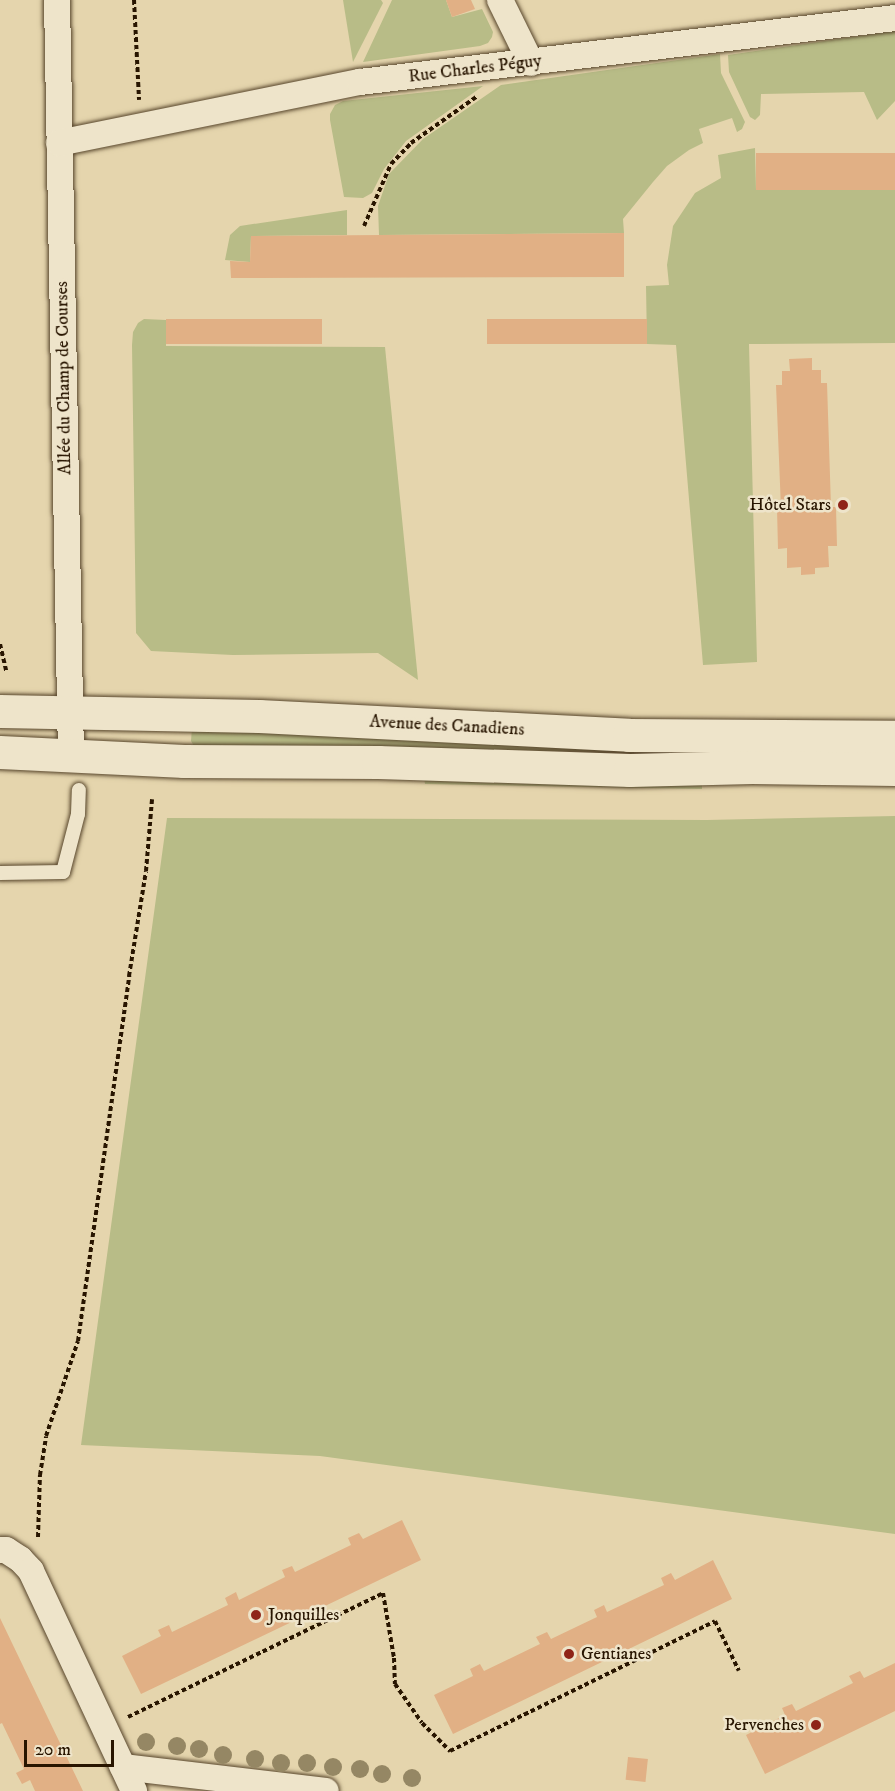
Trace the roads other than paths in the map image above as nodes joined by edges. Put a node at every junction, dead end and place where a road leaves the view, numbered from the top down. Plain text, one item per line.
1 (57, 0) edge
2 (500, 0) edge
3 (895, 18) edge
4 (531, 63) junction
5 (59, 143) junction
6 (0, 711) edge
7 (70, 714) junction
8 (895, 737) edge
9 (0, 752) edge
10 (70, 756) junction
11 (895, 769) edge
12 (79, 790) dead end
13 (0, 873) edge
14 (0, 1550) edge
15 (123, 1767) junction
16 (134, 1791) edge
17 (326, 1791) edge

1 - 5 street, Allée du Champ de Courses
2 - 4 street
3 - 4 street, Rue Charles Péguy
4 - 5 street, Rue Charles Péguy
5 - 7 street, Allée du Champ de Courses
6 - 7 main road, Avenue des Canadiens
7 - 8 main road, Avenue des Canadiens
7 - 10 street, Allée du Champ de Courses
9 - 10 main road, Avenue des Canadiens
10 - 11 main road, Avenue des Canadiens
12 - 13 lane
14 - 15 street
15 - 16 street
15 - 17 street

